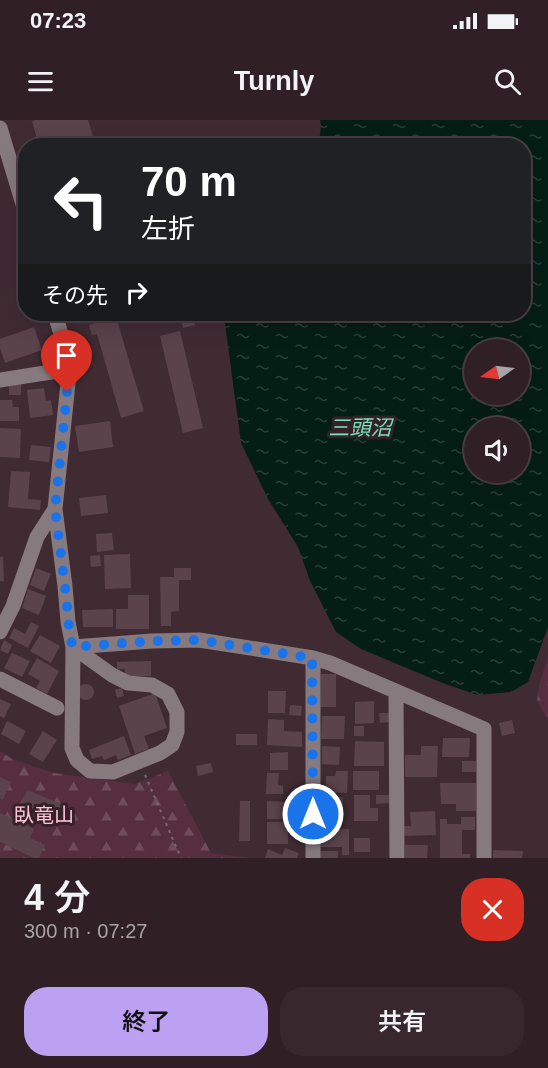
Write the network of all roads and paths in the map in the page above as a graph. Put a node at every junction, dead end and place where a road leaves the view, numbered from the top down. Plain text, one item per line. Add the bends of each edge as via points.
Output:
1 (0, 128) edge
2 (18, 187) edge
3 (57, 321) edge
4 (70, 369) junction
5 (0, 380) edge
6 (55, 509) junction
7 (7, 603) edge
8 (0, 632) edge
9 (73, 647) junction
10 (312, 658) junction
11 (0, 679) edge
12 (396, 691) junction
13 (57, 708) dead end
14 (139, 762) junction
15 (181, 858) edge
16 (313, 858) edge
17 (397, 858) edge
18 (484, 858) edge

1 - 2 street
3 - 4 street
4 - 5 street
4 - 6 street
6 - 7 street via 37,537
6 - 9 street
7 - 8 street
9 - 10 street via 199,640
9 - 14 street via 72,748 77,760 90,771 113,772
9 - 14 street via 128,683 152,685 168,694 177,712 172,745
10 - 12 street
10 - 16 street
11 - 13 street
12 - 17 street
12 - 18 street via 484,729
14 - 15 path

